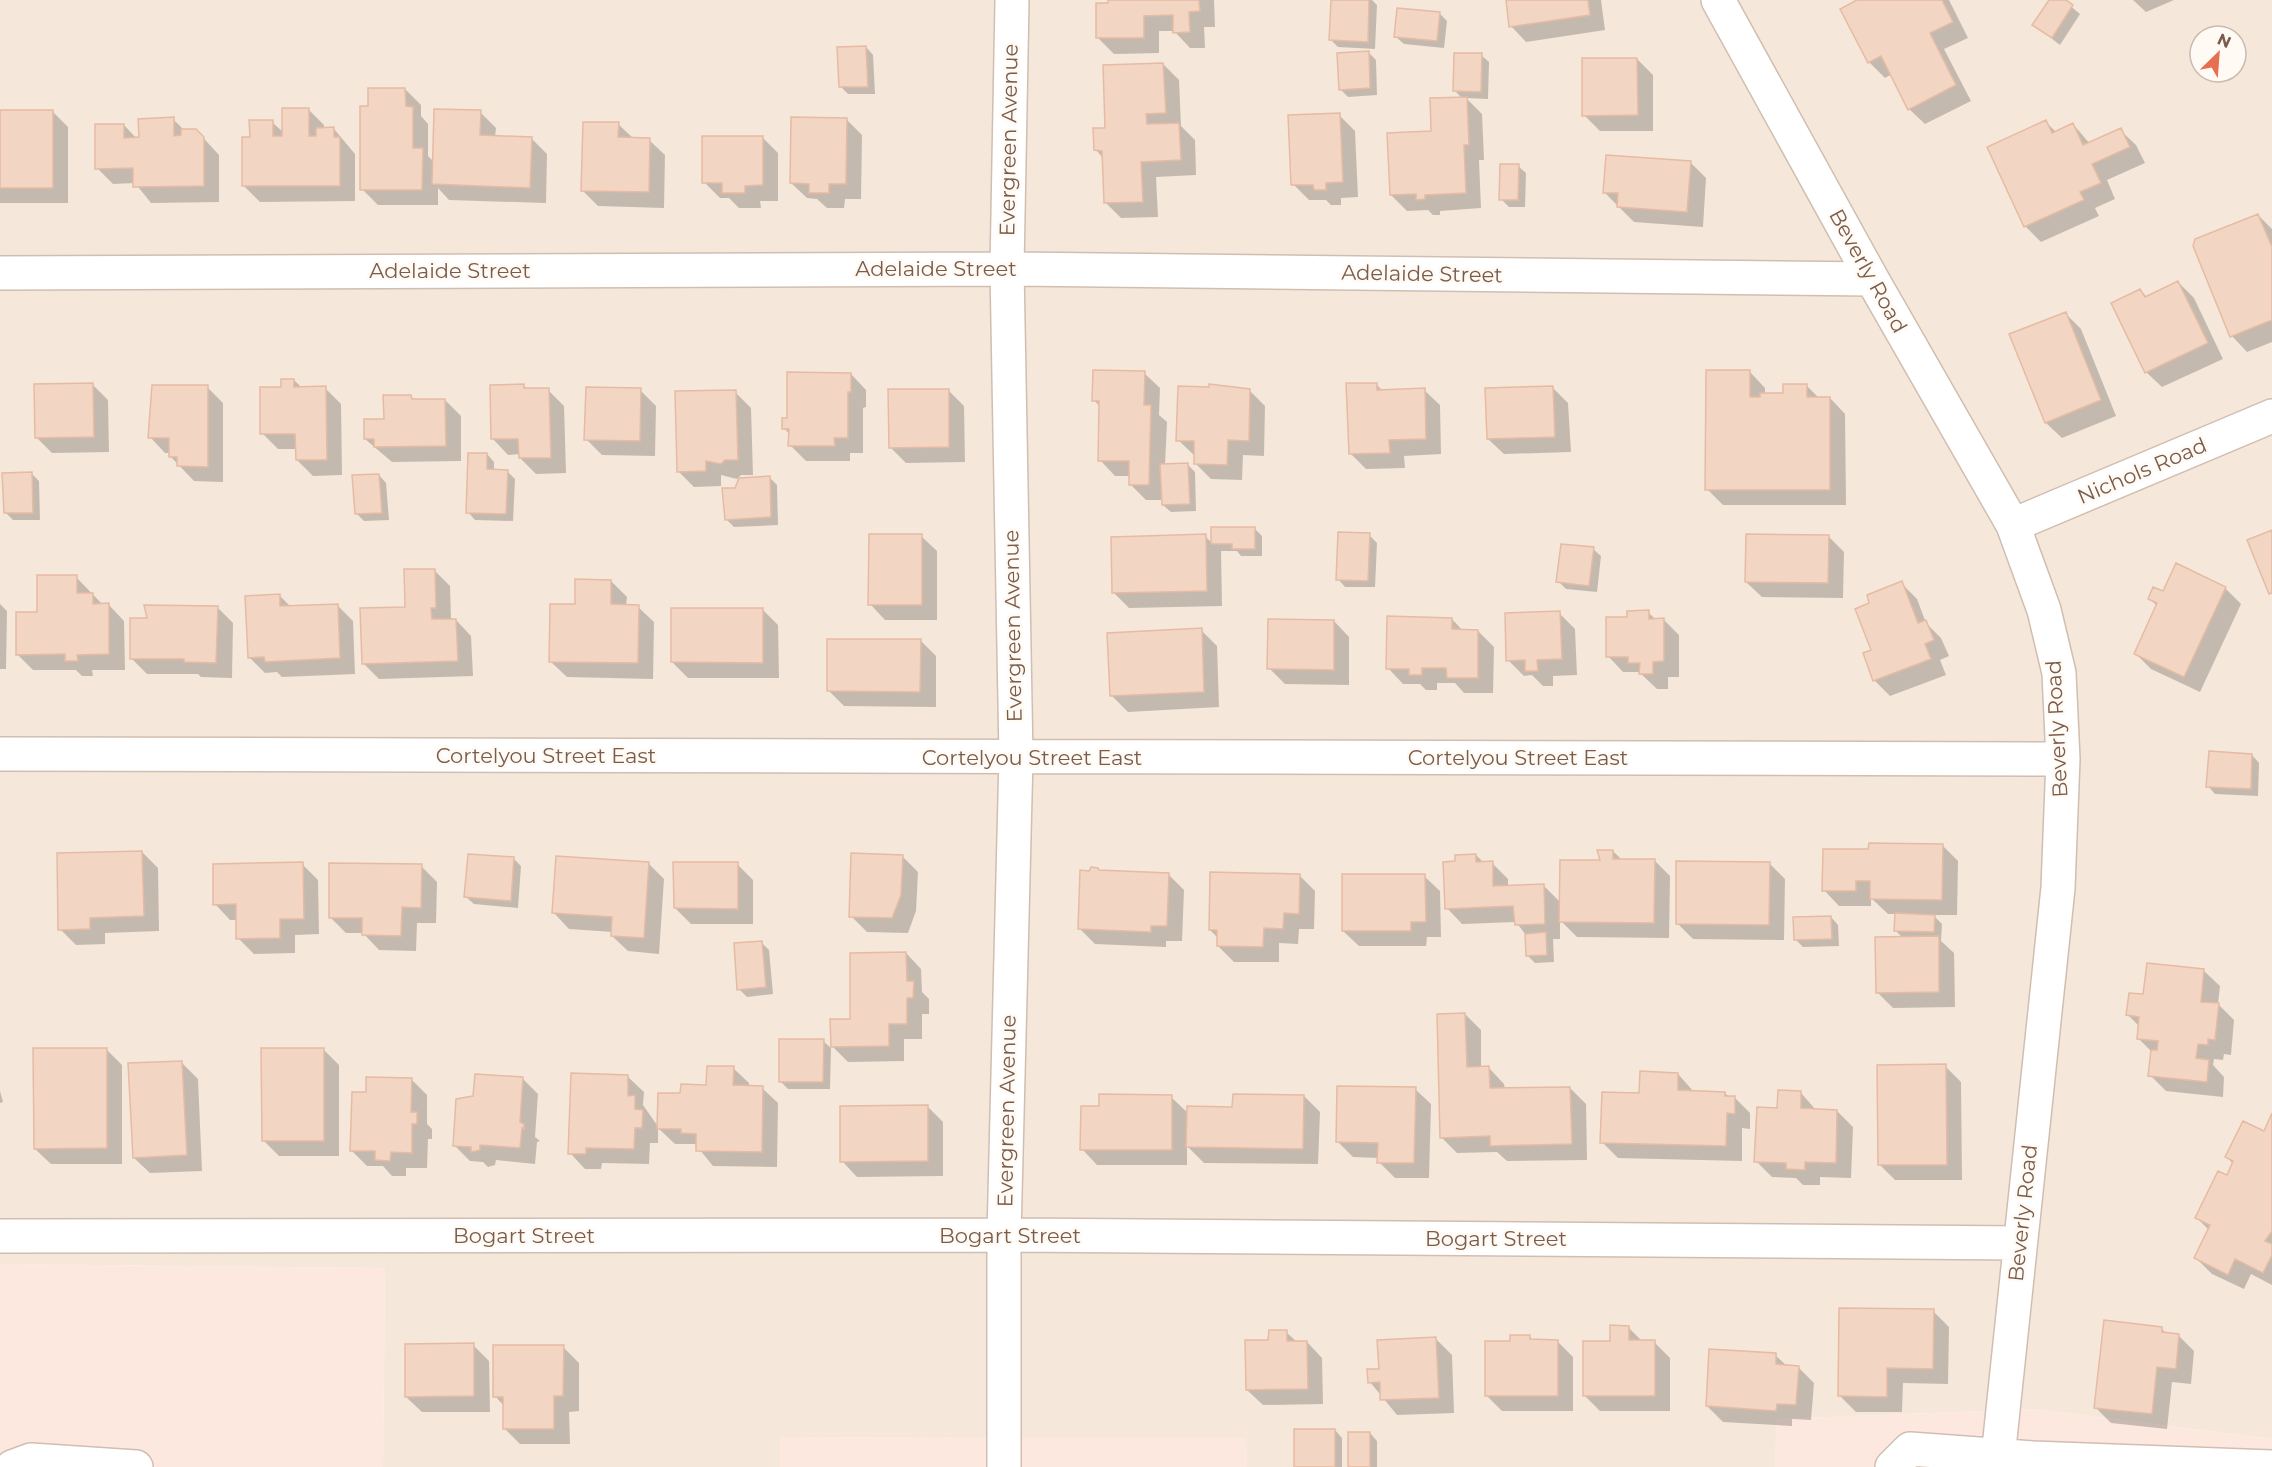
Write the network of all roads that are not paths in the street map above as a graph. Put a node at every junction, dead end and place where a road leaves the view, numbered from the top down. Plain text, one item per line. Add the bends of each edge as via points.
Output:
1 (1012, 0) edge
2 (1718, 0) edge
3 (1007, 269) junction
4 (0, 273) edge
5 (1872, 279) junction
6 (2272, 416) edge
7 (2013, 525) junction
8 (0, 754) edge
9 (1016, 758) junction
10 (2063, 759) junction
11 (1004, 1235) junction
12 (0, 1236) edge
13 (2020, 1243) junction
14 (1997, 1461) edge
15 (25, 1465) edge
16 (122, 1467) edge
17 (1004, 1467) edge
18 (1892, 1467) edge
19 (2271, 1467) edge

1 - 3 street, Evergreen Avenue
2 - 5 street, Beverly Road
3 - 4 street, Adelaide Street
3 - 5 street, Adelaide Street
3 - 9 street, Evergreen Avenue
5 - 7 street, Beverly Road
6 - 7 street, Nichols Road
7 - 10 street, Beverly Road via 2044,610 2059,673
8 - 9 street, Cortelyou Street East
9 - 10 street, Cortelyou Street East
9 - 11 street, Evergreen Avenue
10 - 13 street, Beverly Road via 2058,888
11 - 12 street, Bogart Street
11 - 13 street, Bogart Street
11 - 17 street, Evergreen Avenue
13 - 14 street, Beverly Road
14 - 18 street via 1910,1449
14 - 19 street
15 - 16 street

